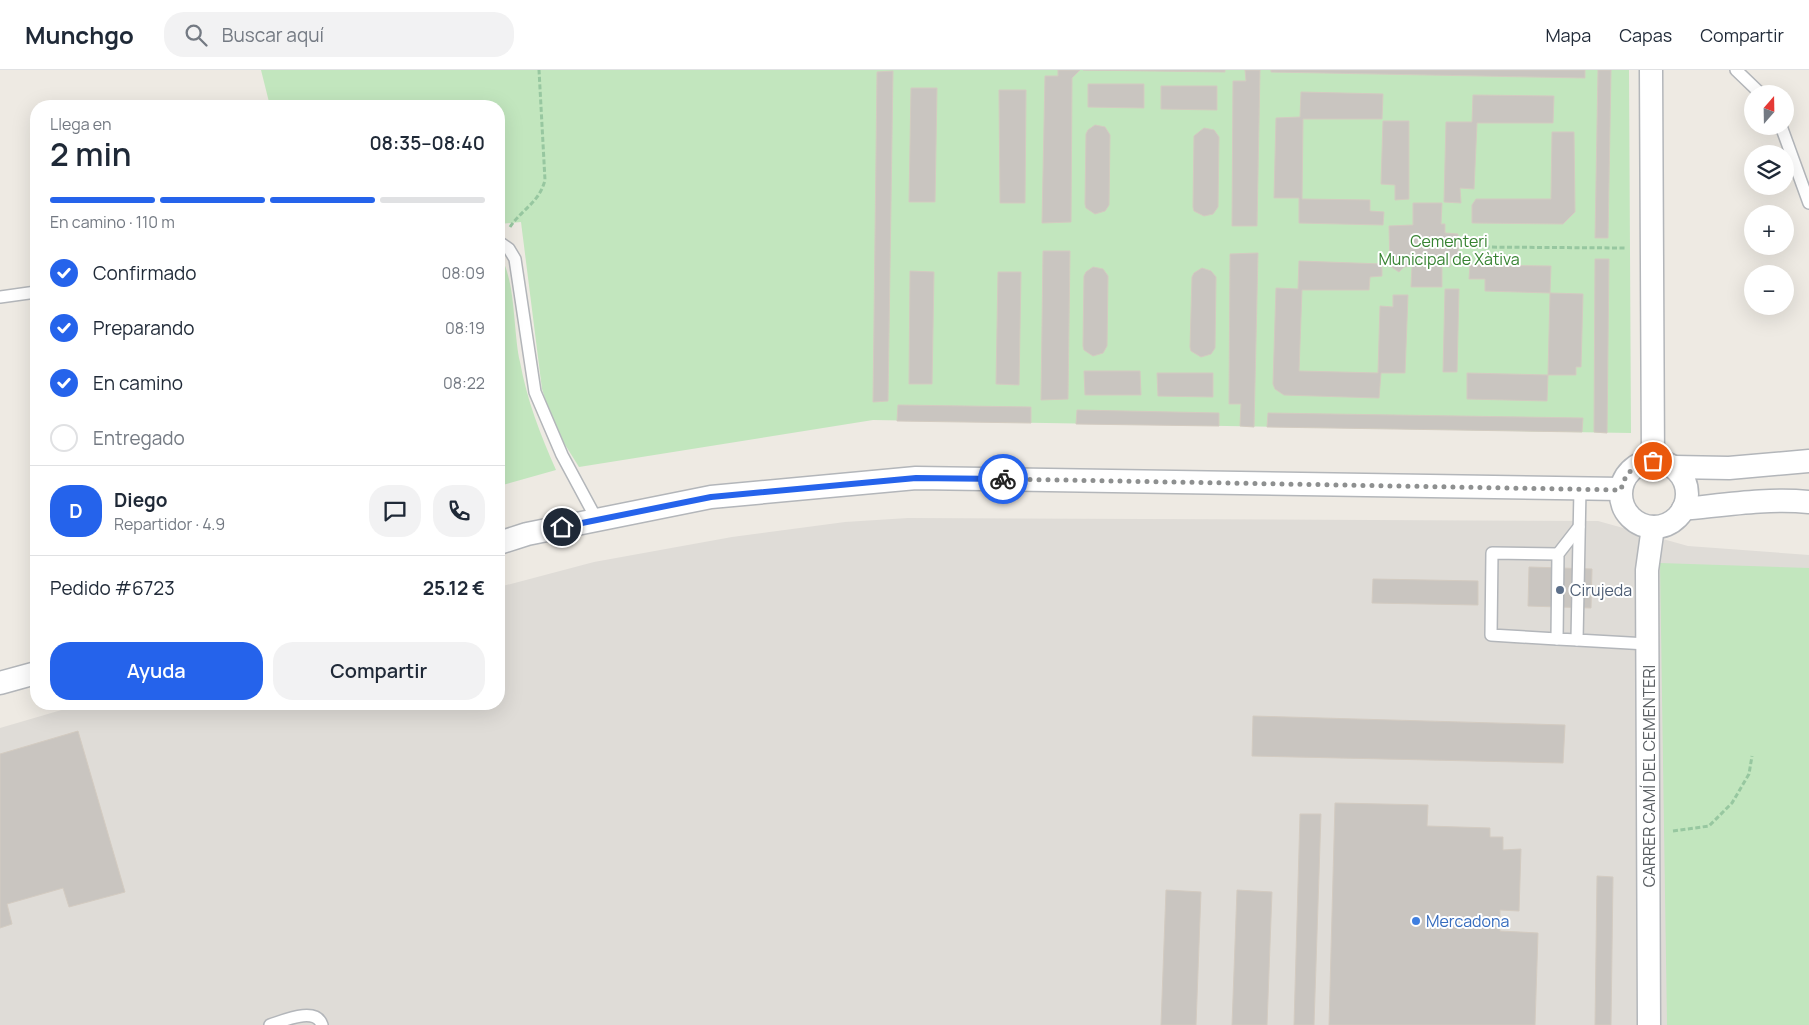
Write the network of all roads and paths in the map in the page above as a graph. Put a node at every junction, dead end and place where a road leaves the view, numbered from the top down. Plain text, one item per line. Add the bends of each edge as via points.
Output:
1 (539, 70) edge
2 (1651, 70) edge
3 (1736, 70) edge
4 (1752, 85) edge
5 (1784, 135) edge
6 (1809, 203) edge
7 (505, 234) edge
8 (1477, 247) dead end
9 (505, 248) edge
10 (1651, 248) junction
11 (30, 293) edge
12 (0, 297) edge
13 (1653, 461) junction
14 (1809, 461) edge
15 (1674, 468) junction
16 (1580, 489) junction
17 (1621, 490) junction
18 (1809, 502) edge
19 (1683, 509) junction
20 (597, 520) junction
21 (1579, 527) junction
22 (1653, 527) junction
23 (505, 541) edge
24 (1558, 554) junction
25 (1557, 640) junction
26 (1577, 640) junction
27 (1647, 644) junction
28 (30, 675) edge
29 (0, 683) edge
30 (1752, 756) dead end
31 (1650, 832) junction
32 (270, 1025) edge
33 (322, 1025) edge
34 (1649, 1025) edge

1 - 7 path via 545,180 542,192
2 - 10 street
3 - 4 lane
5 - 6 lane
8 - 10 path
9 - 20 lane via 515,259 535,392 562,455
10 - 13 street
11 - 12 lane
13 - 15 street via 1664,462
13 - 17 street via 1635,466 1623,480
14 - 15 street via 1729,468
15 - 19 street via 1686,486 1687,498
16 - 17 street
16 - 20 street via 916,478 711,497
16 - 21 lane
17 - 22 street via 1625,511 1642,525
18 - 19 street via 1731,503
19 - 22 street via 1671,523
20 - 23 street
21 - 24 lane
21 - 26 lane
22 - 27 street, CARRER CAMÍ DEL CEMENTERI via 1647,570
24 - 25 lane
24 - 25 lane via 1492,553 1492,635
25 - 26 lane
26 - 27 lane
27 - 31 street, CARRER CAMÍ DEL CEMENTERI
28 - 29 street
30 - 31 path via 1749,774 1732,803 1708,826
31 - 34 street, CARRER CAMÍ DEL CEMENTERI
32 - 33 lane via 304,1015 313,1016

